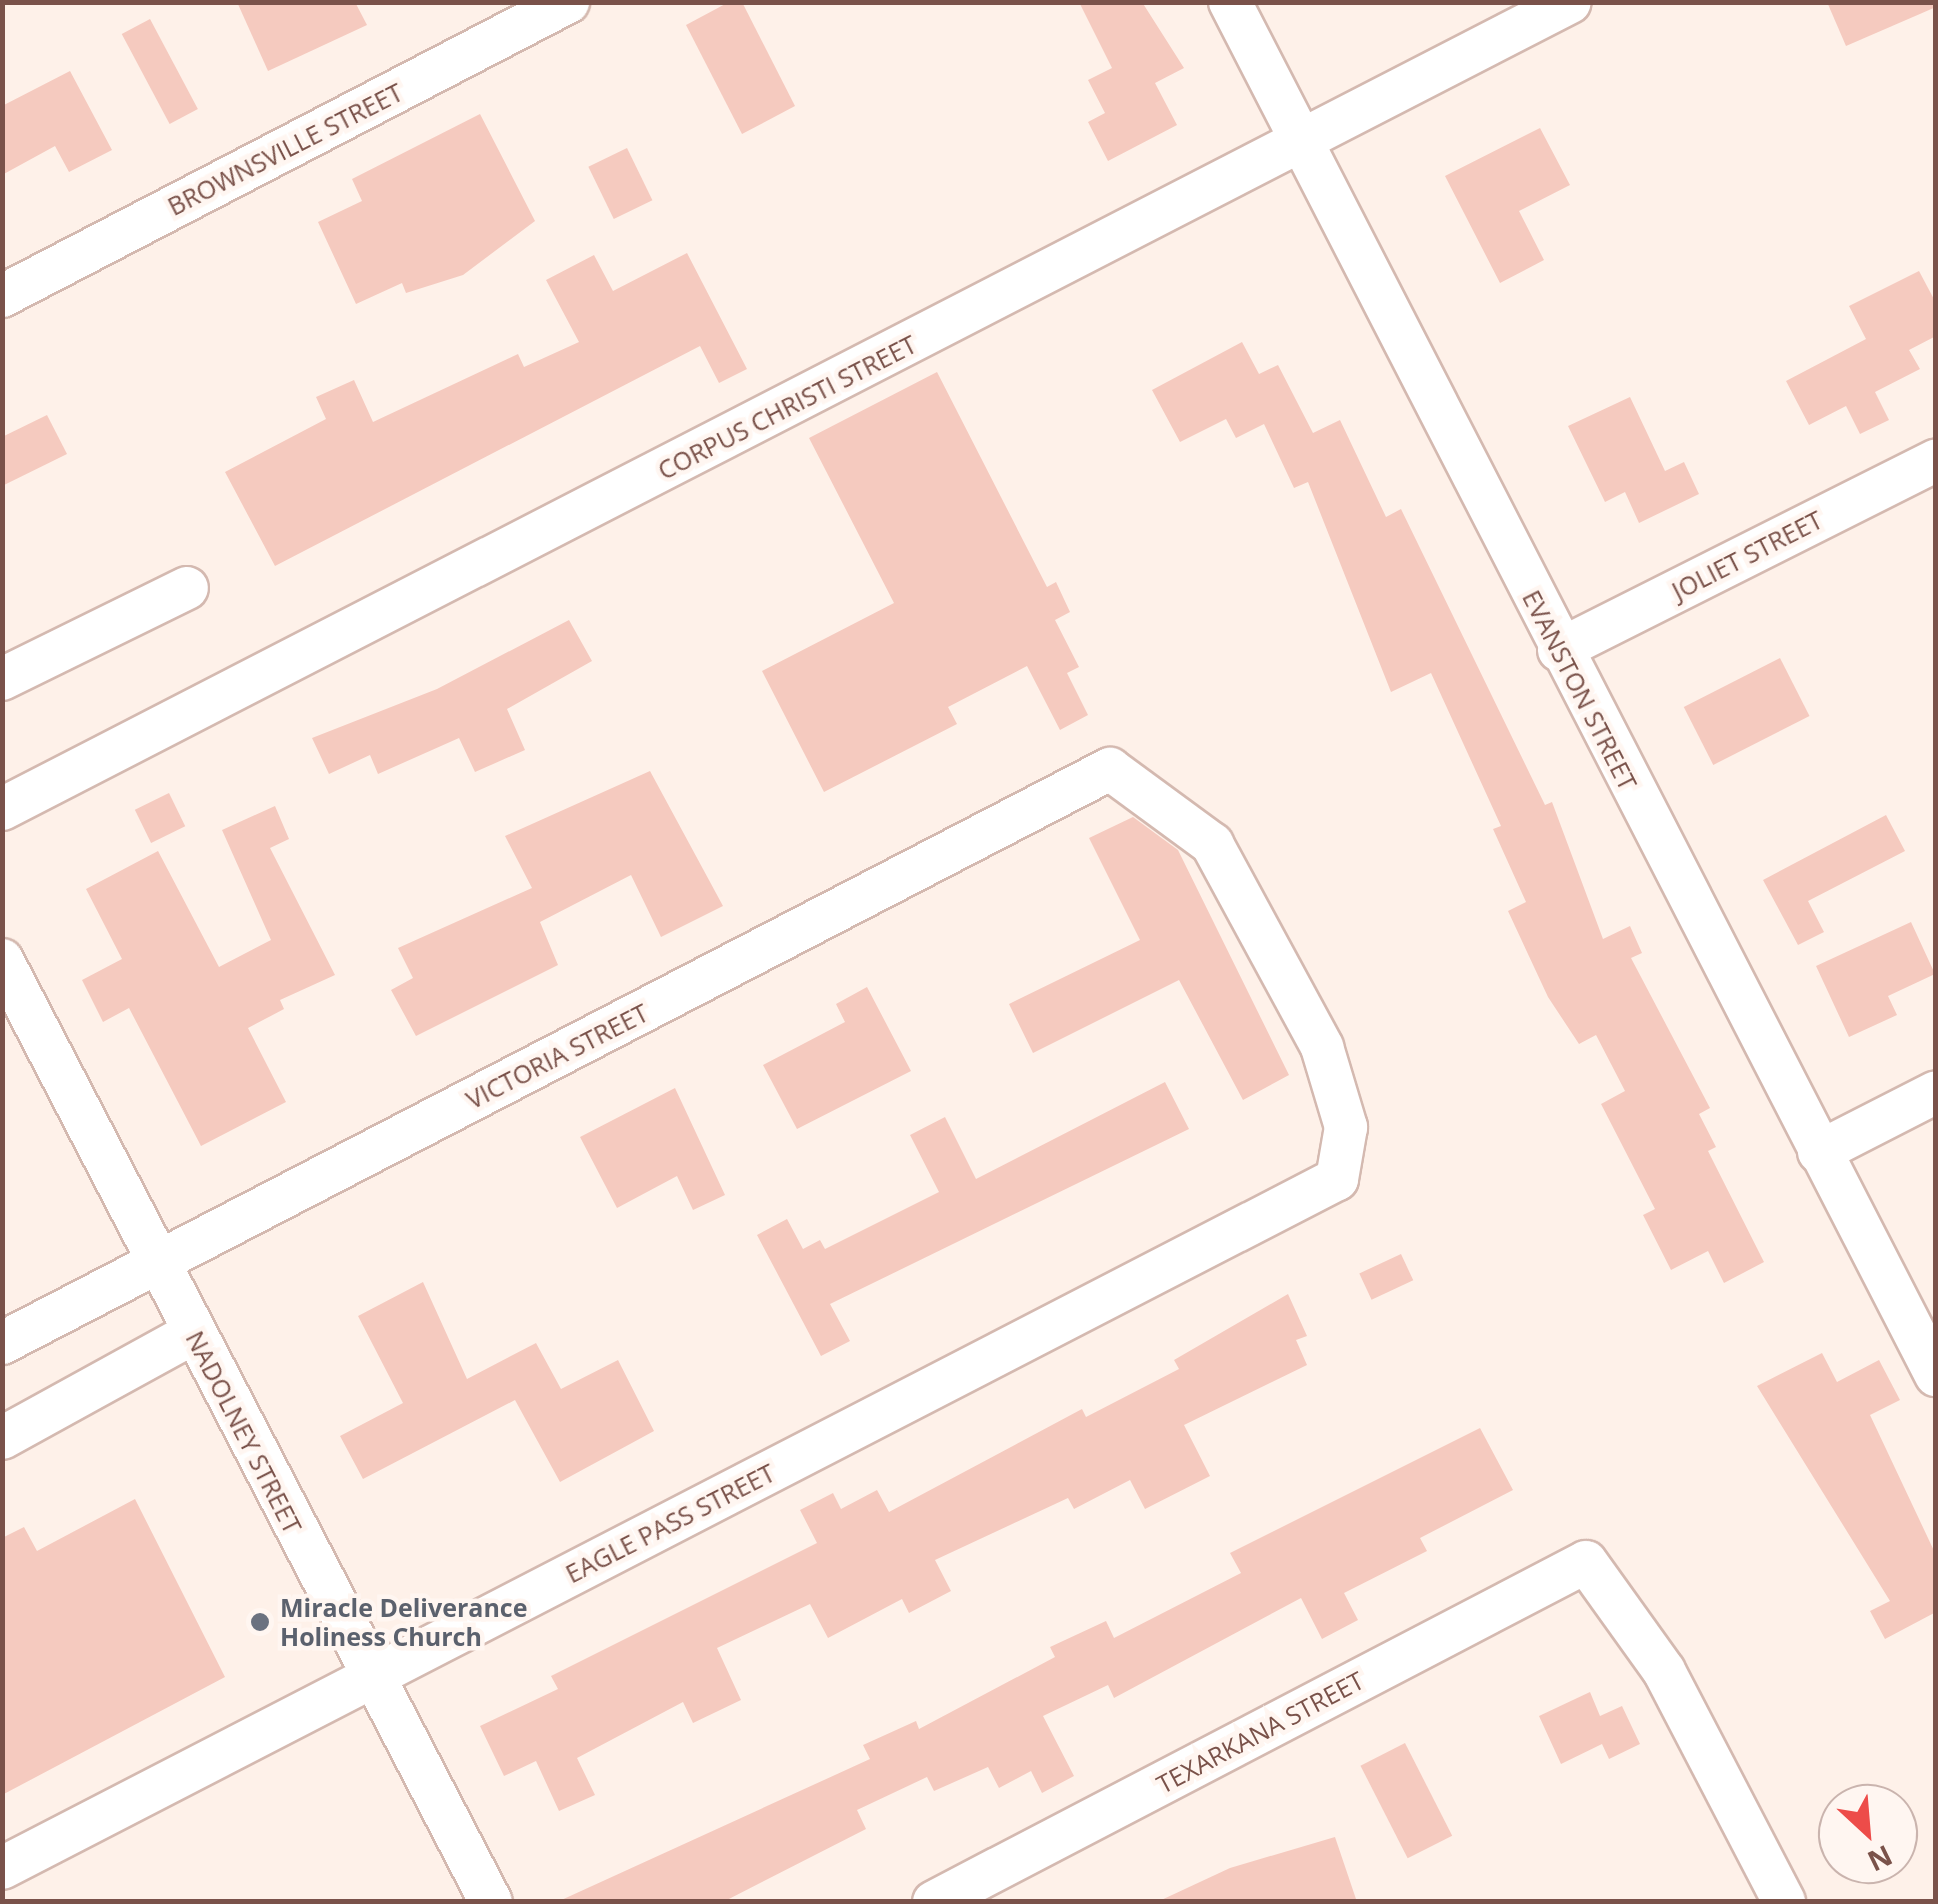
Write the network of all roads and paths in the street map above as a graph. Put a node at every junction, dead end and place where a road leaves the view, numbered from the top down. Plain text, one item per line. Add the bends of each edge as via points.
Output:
1 (568, 2) edge
2 (1230, 2) edge
3 (1570, 2) edge
4 (1304, 142) junction
5 (2, 296) edge
6 (1936, 460) edge
7 (187, 588) dead end
8 (1560, 650) junction
9 (2, 679) edge
10 (1110, 768) joint
11 (2, 810) edge
12 (2, 960) edge
13 (1936, 1092) edge
14 (1819, 1152) junction
15 (157, 1264) junction
16 (193, 1333) junction
17 (2, 1342) edge
18 (1936, 1375) edge
19 (2, 1438) edge
20 (371, 1678) junction
21 (2, 1868) edge
22 (491, 1902) edge
23 (934, 1902) edge
24 (1784, 1902) edge

1 - 5 street, BROWNSVILLE STREET
2 - 4 street, EVANSTON STREET
3 - 4 street, CORPUS CHRISTI STREET
4 - 8 street, EVANSTON STREET
4 - 11 street, CORPUS CHRISTI STREET
6 - 8 street, JOLIET STREET
7 - 9 street
8 - 14 street, EVANSTON STREET
10 - 15 street, VICTORIA STREET
10 - 20 street, EAGLE PASS STREET via 1212,844 1268,939 1322,1046 1346,1127 1337,1179
12 - 15 street, NADOLNEY STREET
13 - 14 street
14 - 18 street, EVANSTON STREET
15 - 16 street, NADOLNEY STREET
15 - 17 street, VICTORIA STREET
16 - 19 street
16 - 20 street, NADOLNEY STREET
20 - 21 street, EAGLE PASS STREET
20 - 22 street, NADOLNEY STREET
23 - 24 street, TEXARKANA STREET via 1586,1562 1664,1670

